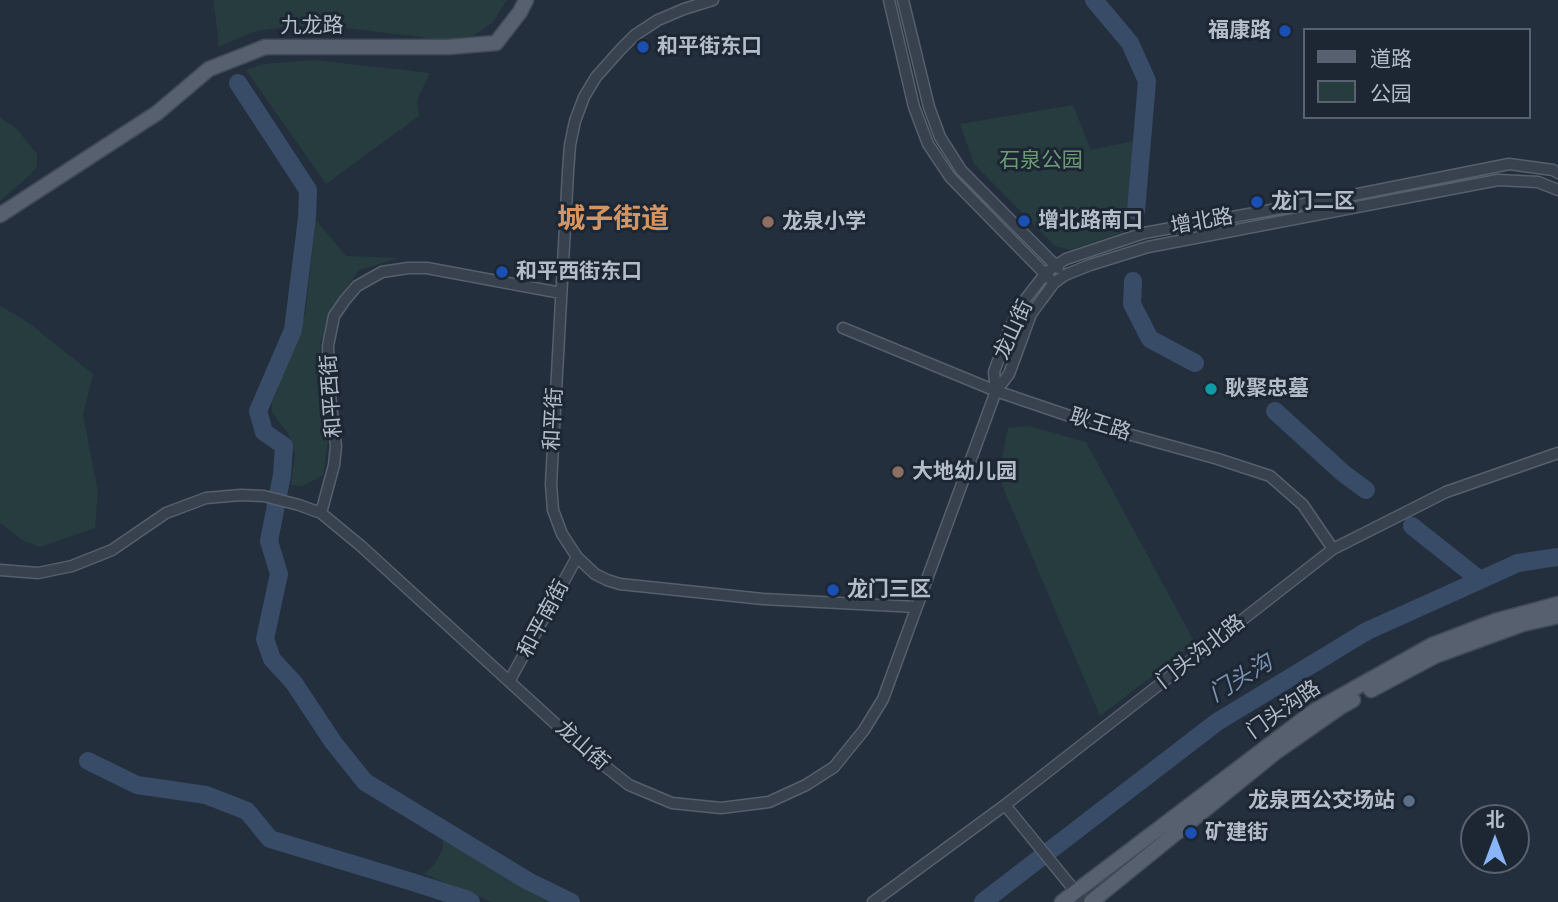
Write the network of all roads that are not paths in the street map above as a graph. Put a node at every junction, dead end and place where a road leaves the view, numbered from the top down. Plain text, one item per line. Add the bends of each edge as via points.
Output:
1 (526, 0) edge
2 (713, 0) edge
3 (889, 0) edge
4 (903, 0) edge
5 (1558, 173) edge
6 (1558, 190) edge
7 (0, 215) edge
8 (1056, 265) junction
9 (1045, 274) junction
10 (1065, 275) junction
11 (1054, 283) junction
12 (561, 293) junction
13 (843, 328) dead end
14 (996, 391) junction
15 (1558, 453) edge
16 (321, 513) junction
17 (1333, 549) junction
18 (577, 557) junction
19 (0, 570) edge
20 (1558, 604) edge
21 (916, 607) junction
22 (1558, 617) edge
23 (510, 680) junction
24 (1005, 805) junction
25 (1076, 892) edge
26 (873, 902) edge
27 (1062, 902) edge
28 (1091, 902) edge

1 - 7 main road, 九龙路 via 496,43 265,47 209,69 157,113
2 - 12 street, 和平街 via 658,20 635,35 608,62 584,97 570,145
3 - 9 street via 914,107 929,144 956,184
4 - 8 street via 940,137 961,170
5 - 8 street, 增北路 via 1509,164 1144,233
6 - 10 street, 增北路 via 1538,182 1498,180 1149,247
8 - 9 street, 增北路
8 - 10 street
9 - 11 street
9 - 14 street, 龙山街 via 1009,330 995,372
10 - 11 street, 增北路
11 - 14 street, 龙山街 via 1031,314 1009,374
12 - 16 street, 和平西街 via 427,268 383,272 357,286 334,317 328,346 336,446
12 - 18 street, 和平街 via 551,484 553,510
13 - 14 street, 耿王路
14 - 17 street, 耿王路 via 1270,476 1303,505
14 - 21 street, 龙山街
15 - 17 street, 门头沟北路 via 1446,492
16 - 19 street, 龙山街 via 264,496 206,498 166,513 112,550 72,566 38,573
16 - 23 street, 龙山街
17 - 24 street, 门头沟北路
18 - 21 street, 和平街 via 595,574 620,584
18 - 23 street, 和平南街
20 - 25 main road, 门头沟路 via 1432,645 1314,711
21 - 23 street, 龙山街 via 883,699 864,730 834,767 769,802 722,808 672,803 629,785
22 - 28 main road, 门头沟路 via 1523,624 1435,656 1342,706 1276,752
24 - 25 street
24 - 26 street, 门头沟北路
25 - 27 main road, 门头沟路

